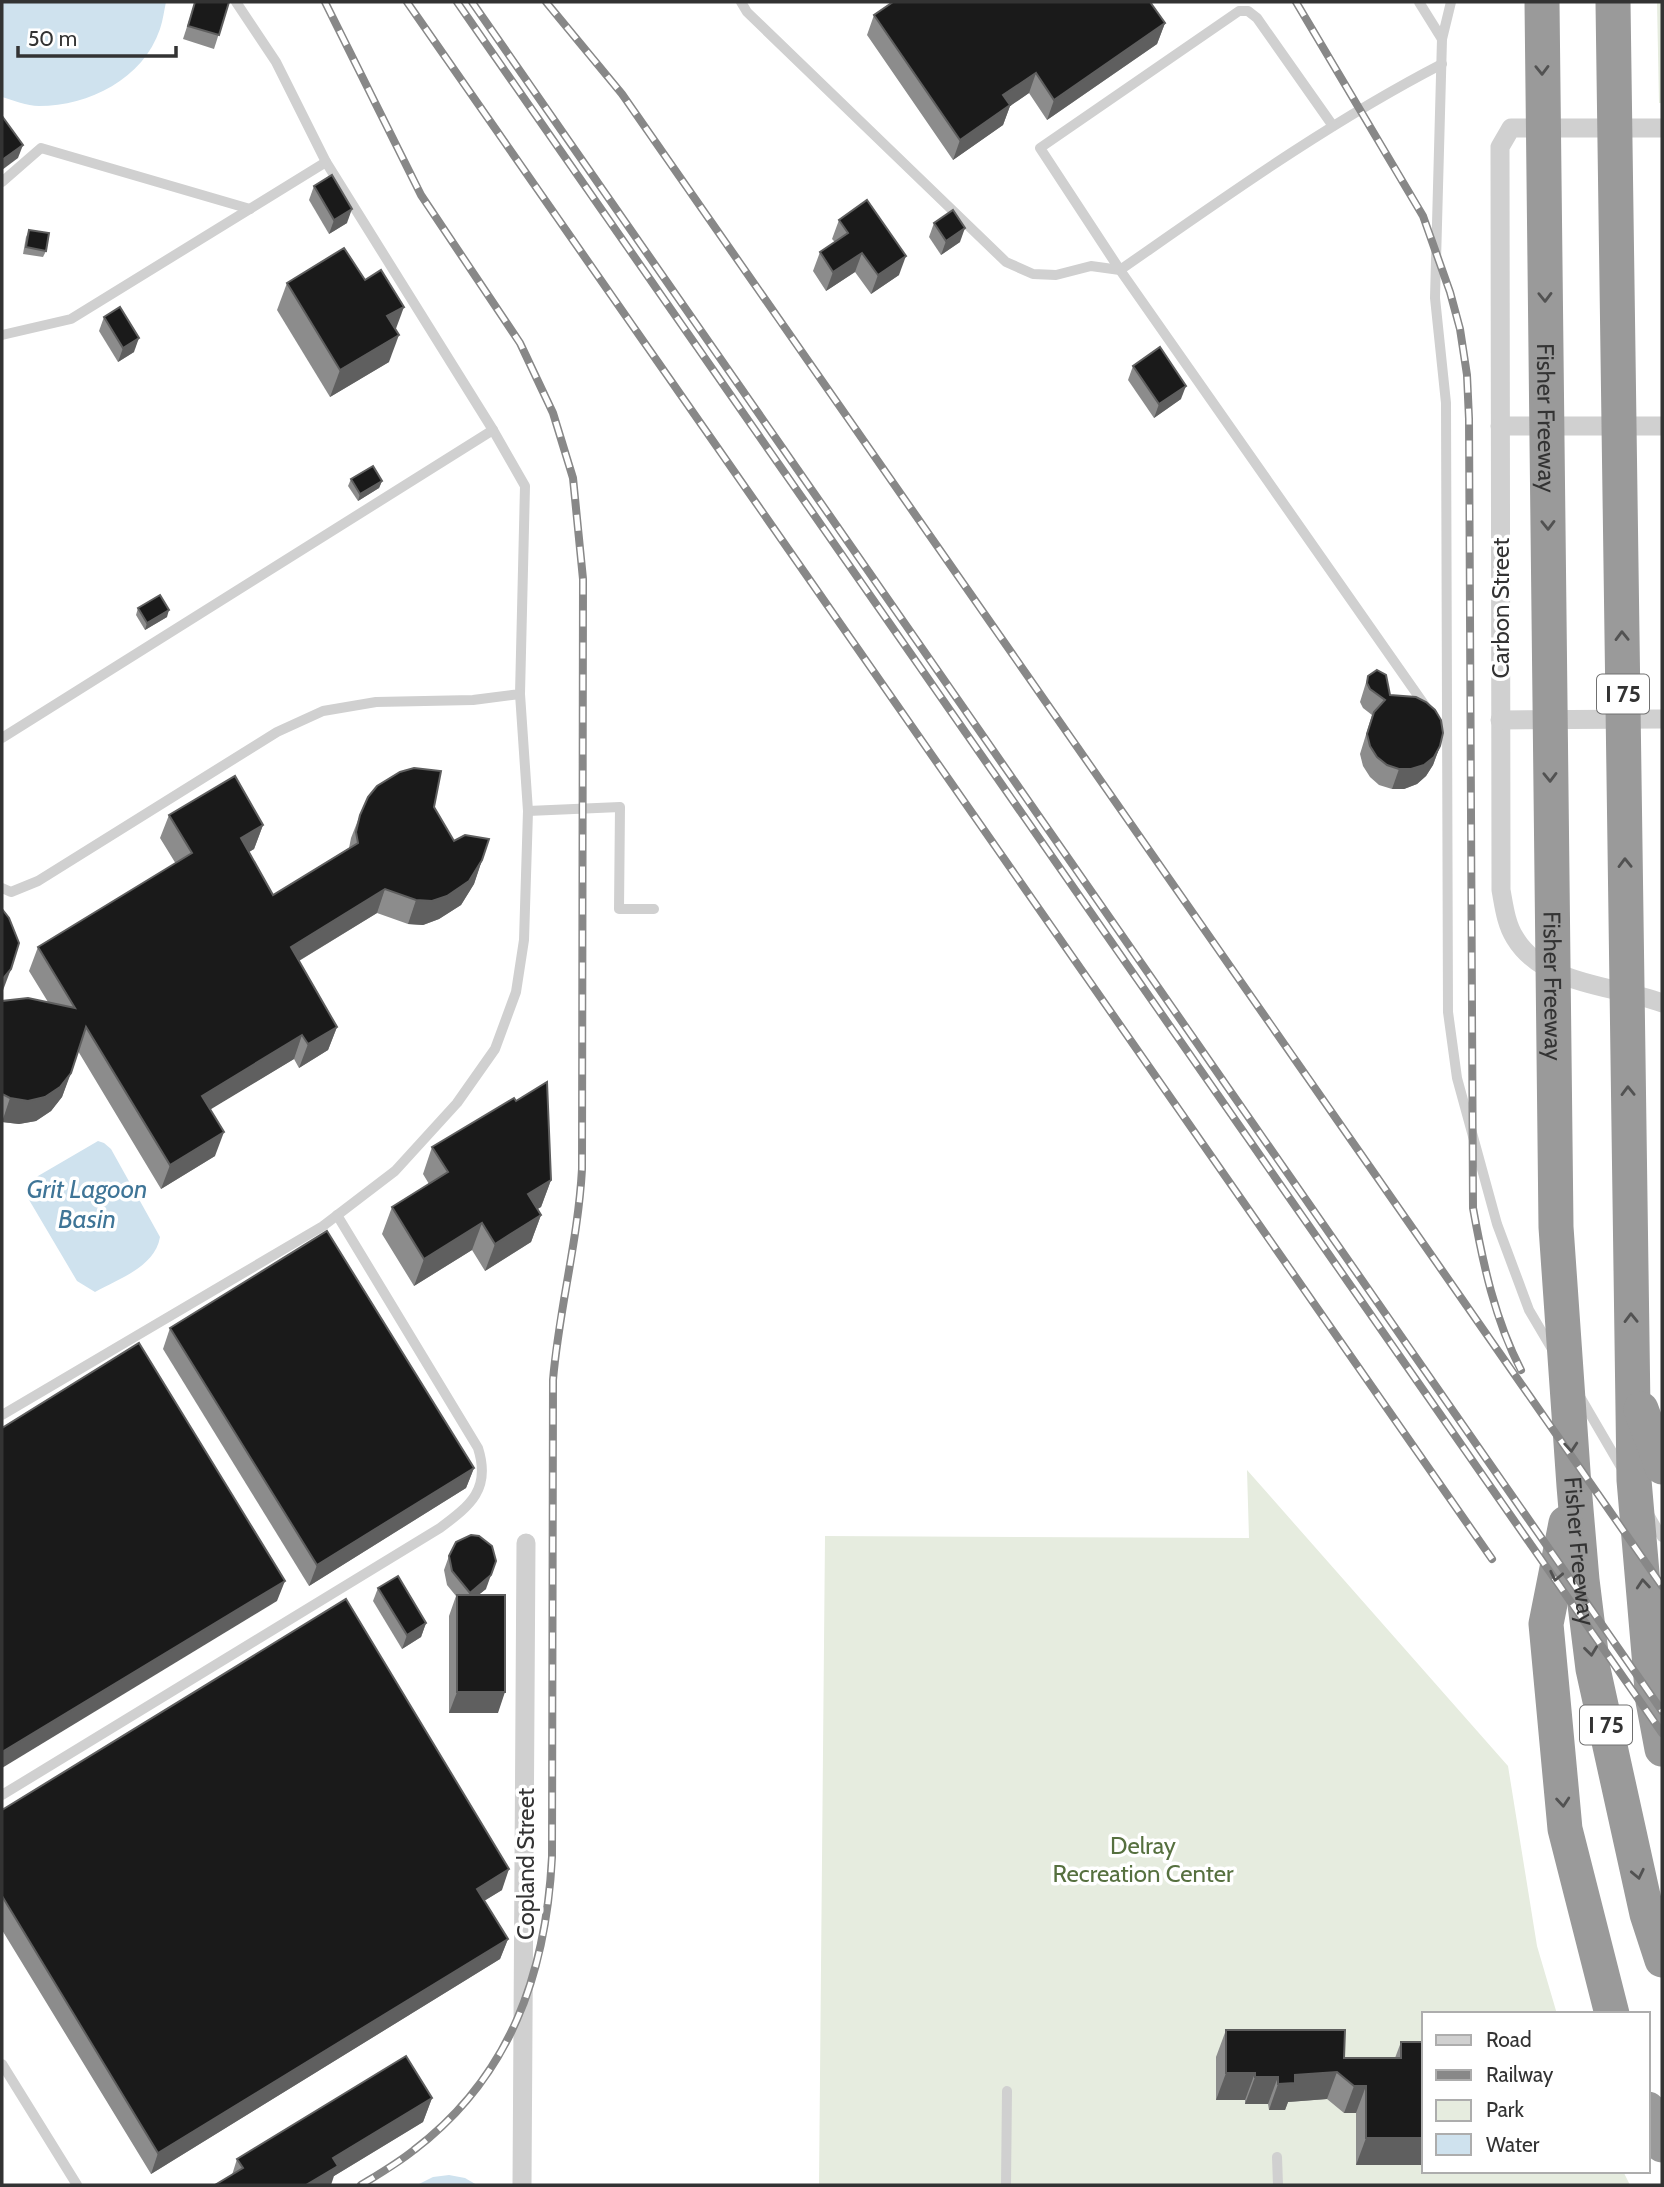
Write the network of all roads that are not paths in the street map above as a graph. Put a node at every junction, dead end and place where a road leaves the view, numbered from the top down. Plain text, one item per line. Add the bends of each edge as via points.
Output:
1 (236, 2) edge
2 (741, 2) edge
3 (1419, 2) edge
4 (1451, 2) edge
5 (1542, 2) edge
6 (1613, 2) edge
7 (1442, 38) junction
8 (1441, 64) junction
9 (1333, 127) junction
10 (1662, 128) edge
11 (326, 162) junction
12 (2, 182) edge
13 (250, 209) junction
14 (1119, 270) junction
15 (2, 335) edge
16 (1500, 426) junction
17 (1662, 426) edge
18 (493, 430) junction
19 (520, 694) junction
20 (1430, 714) edge
21 (1662, 719) edge
22 (1500, 720) junction
23 (1438, 725) edge
24 (1447, 736) junction
25 (2, 738) edge
26 (527, 811) junction
27 (2, 888) edge
28 (654, 909) dead end
29 (1662, 1003) edge
30 (337, 1215) junction
31 (1632, 1386) junction
32 (2, 1415) edge
33 (1662, 1467) edge
34 (1574, 1486) junction
35 (1662, 1537) edge
36 (526, 1543) dead end
37 (1662, 1749) edge
38 (2, 1795) edge
39 (1662, 1960) edge
40 (1612, 2012) edge
41 (2, 2064) edge
42 (1007, 2091) dead end
43 (1650, 2114) edge
44 (1662, 2146) edge
45 (1278, 2157) dead end
46 (77, 2185) edge
47 (522, 2185) edge
48 (1006, 2185) edge
49 (1278, 2185) edge

1 - 11 lane via 276,62
2 - 14 lane via 1006,262 1033,274 1056,275 1091,266
3 - 7 lane
4 - 7 lane
5 -> 34 highway, Fisher Freeway / I 75 via 1556,1227
31 -> 6 highway, I 75
7 - 8 lane
8 - 9 lane
8 - 24 lane via 1435,298 1446,403
9 - 14 lane
9 - 14 lane via 1258,18 1239,11 1040,148
10 - 16 street, Carbon Street via 1511,128 1500,147
11 - 13 lane
11 - 18 lane
12 - 13 lane via 41,148
13 - 15 lane via 71,318
14 - 20 lane
16 - 17 street
16 - 22 street, Carbon Street
18 - 19 lane via 524,486
18 - 25 lane
19 - 26 lane
19 - 27 lane via 376,702 323,711 276,732 38,881 11,891
21 - 22 street
22 - 29 street, Carbon Street via 1501,890 1514,937 1538,962 1568,977
23 - 24 lane
24 - 35 lane via 1448,1012 1457,1078 1497,1224 1529,1310
26 - 28 lane via 620,807 619,909
26 - 30 lane via 524,940 516,992 495,1049 457,1103 395,1171
30 - 32 lane
30 - 38 lane via 478,1448 483,1473 480,1487 467,1507 440,1528
31 - 33 highway
37 -> 31 highway, I 75 via 1653,1701 1634,1480
34 -> 39 highway, Fisher Freeway / I 75 via 1593,1669 1647,1914
34 -> 40 highway via 1546,1624 1566,1829
36 - 47 street, Copland Street
41 - 46 lane
42 - 48 lane
43 - 44 highway
45 - 49 lane

